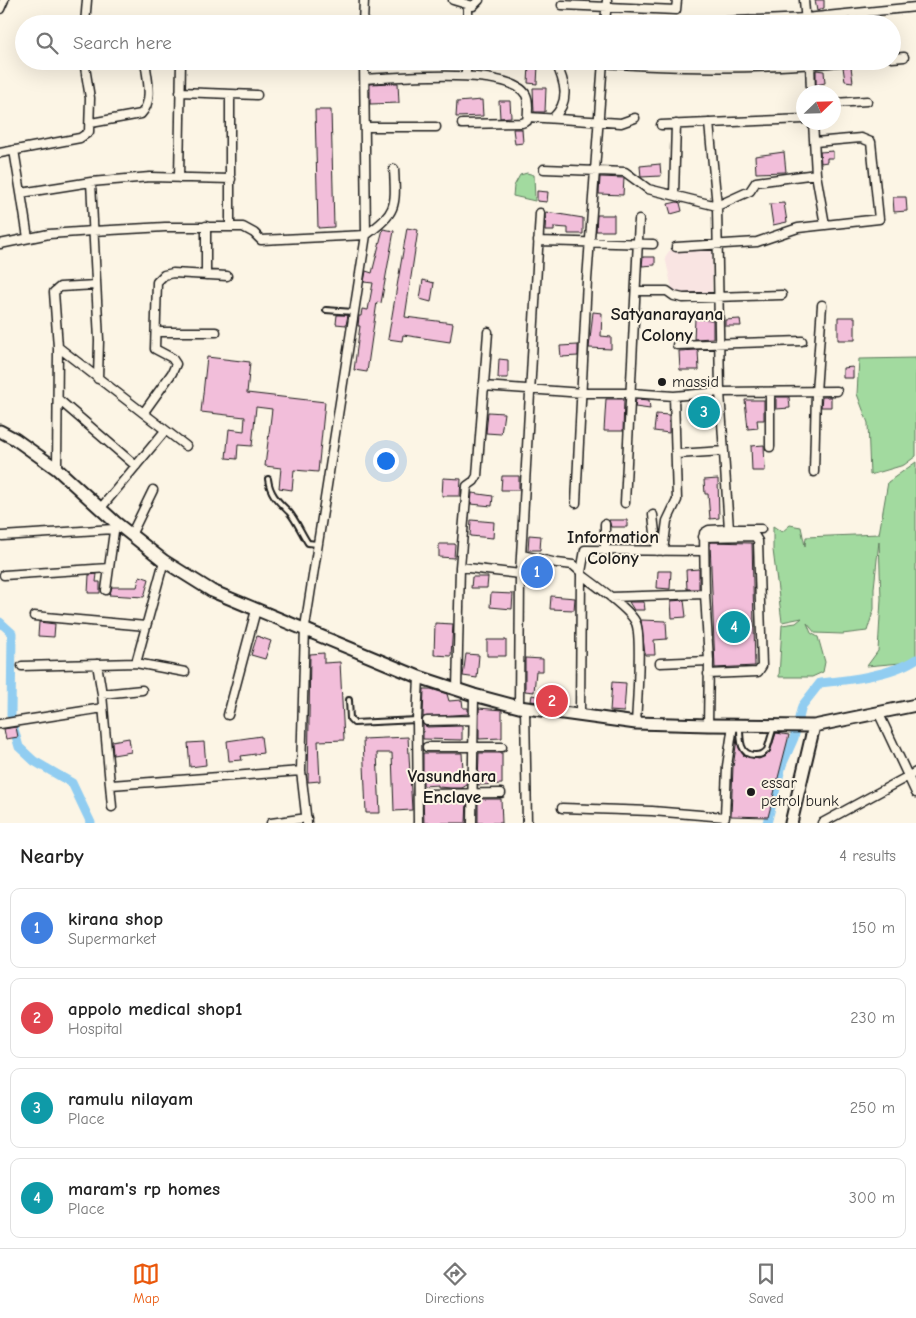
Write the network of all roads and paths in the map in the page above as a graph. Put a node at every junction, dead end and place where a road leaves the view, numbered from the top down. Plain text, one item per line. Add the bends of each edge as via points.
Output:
1 (4, 0) edge
2 (87, 0) edge
3 (364, 0) edge
4 (453, 0) edge
5 (479, 0) edge
6 (677, 0) edge
7 (804, 0) edge
8 (606, 3) edge
9 (468, 5) junction
10 (562, 5) dead end
11 (916, 7) edge
12 (0, 9) edge
13 (86, 15) edge
14 (363, 15) edge
15 (468, 15) edge
16 (805, 15) edge
17 (853, 15) edge
18 (901, 56) edge
19 (904, 56) dead end
20 (85, 70) edge
21 (146, 70) edge
22 (181, 70) edge
23 (364, 70) edge
24 (466, 70) edge
25 (558, 70) edge
26 (602, 70) edge
27 (810, 70) edge
28 (465, 76) junction
29 (365, 79) junction
30 (811, 85) edge
31 (180, 92) junction
32 (230, 94) junction
33 (257, 95) dead end
34 (867, 100) dead end
35 (841, 102) edge
36 (528, 117) junction
37 (552, 118) junction
38 (635, 118) dead end
39 (796, 119) edge
40 (599, 122) junction
41 (91, 123) junction
42 (710, 123) junction
43 (462, 124) dead end
44 (676, 124) junction
45 (661, 125) dead end
46 (366, 127) junction
47 (436, 127) dead end
48 (814, 130) edge
49 (815, 142) junction
50 (14, 150) junction
51 (0, 153) edge
52 (394, 169) dead end
53 (544, 169) dead end
54 (596, 169) junction
55 (816, 174) junction
56 (179, 178) junction
57 (231, 179) junction
58 (90, 182) junction
59 (21, 192) junction
60 (674, 196) junction
61 (717, 206) junction
62 (540, 213) dead end
63 (639, 220) dead end
64 (824, 225) junction
65 (206, 226) junction
66 (230, 226) junction
67 (93, 231) junction
68 (366, 235) junction
69 (28, 238) junction
70 (538, 241) junction
71 (590, 243) junction
72 (638, 243) junction
73 (0, 244) edge
74 (653, 244) dead end
75 (719, 245) junction
76 (676, 247) dead end
77 (206, 275) junction
78 (227, 276) dead end
79 (96, 285) junction
80 (636, 291) junction
81 (782, 295) dead end
82 (719, 297) junction
83 (822, 306) dead end
84 (326, 310) dead end
85 (353, 312) junction
86 (156, 332) junction
87 (216, 332) dead end
88 (488, 332) dead end
89 (802, 341) dead end
90 (719, 344) junction
91 (677, 345) dead end
92 (58, 347) junction
93 (98, 379) junction
94 (482, 386) junction
95 (532, 390) junction
96 (837, 391) dead end
97 (720, 392) junction
98 (770, 392) junction
99 (816, 392) junction
100 (583, 393) junction
101 (631, 393) junction
102 (674, 396) junction
103 (58, 399) junction
104 (144, 412) junction
105 (0, 431) edge
106 (164, 432) junction
107 (186, 446) dead end
108 (770, 447) dead end
109 (724, 451) junction
110 (677, 454) junction
111 (136, 466) junction
112 (57, 469) junction
113 (814, 472) dead end
114 (268, 479) dead end
115 (153, 490) dead end
116 (576, 503) dead end
117 (625, 503) dead end
118 (100, 509) junction
119 (654, 515) dead end
120 (605, 524) dead end
121 (114, 526) junction
122 (730, 529) junction
123 (761, 529) dead end
124 (131, 535) junction
125 (2, 536) dead end
126 (703, 536) junction
127 (317, 544) junction
128 (605, 551) junction
129 (660, 551) junction
130 (704, 551) junction
131 (522, 555) junction
132 (164, 561) junction
133 (460, 567) junction
134 (109, 568) junction
135 (581, 573) junction
136 (520, 574) junction
137 (4, 575) dead end
138 (106, 590) dead end
139 (705, 594) junction
140 (611, 597) junction
141 (256, 610) junction
142 (34, 616) dead end
143 (146, 626) junction
144 (305, 627) junction
145 (709, 661) junction
146 (660, 663) dead end
147 (97, 664) junction
148 (136, 664) junction
149 (22, 666) dead end
150 (185, 672) dead end
151 (708, 674) junction
152 (419, 677) junction
153 (458, 689) junction
154 (142, 690) dead end
155 (102, 694) junction
156 (474, 695) junction
157 (349, 700) dead end
158 (916, 705) edge
159 (522, 707) junction
160 (103, 708) junction
161 (228, 714) dead end
162 (879, 714) junction
163 (580, 715) junction
164 (417, 720) junction
165 (473, 720) junction
166 (427, 721) dead end
167 (0, 724) edge
168 (636, 724) junction
169 (737, 725) junction
170 (774, 725) junction
171 (708, 726) junction
172 (814, 726) junction
173 (427, 747) dead end
174 (473, 747) junction
175 (502, 747) dead end
176 (301, 771) junction
177 (916, 772) edge
178 (908, 777) junction
179 (111, 785) junction
180 (502, 793) dead end
181 (916, 793) edge
182 (427, 794) dead end
183 (472, 794) junction
184 (112, 807) dead end
185 (562, 808) dead end
186 (307, 821) edge
187 (271, 823) edge
188 (418, 823) edge
189 (472, 823) edge
190 (527, 823) edge
191 (791, 823) edge
192 (822, 823) edge

1 - 12 street
2 - 13 street
3 - 14 street
4 - 9 street
5 - 9 street via 473,6
6 - 8 street via 676,10
7 - 16 street
8 - 10 street
9 - 15 street
11 - 17 street
18 - 19 street
20 - 41 street
21 - 41 street via 148,103 141,114
22 - 31 street
23 - 29 street
24 - 28 street
25 - 37 street via 565,88 565,101
26 - 40 street
27 - 30 street
28 - 29 street
28 - 36 street via 483,76 522,90 526,96
29 - 46 street
31 - 32 street
31 - 56 street
32 - 33 street
32 - 57 street
34 - 35 street
36 - 37 street
36 - 43 street via 526,121 514,124
37 - 40 street
38 - 40 street via 620,123
39 - 42 street
40 - 54 street
41 - 50 street via 89,132 80,138
42 - 44 street
42 - 61 street
44 - 45 street
44 - 60 street
46 - 47 street
46 - 68 street
48 - 49 street
49 - 55 street
49 - 64 street via 865,138 873,147 879,219
50 - 51 street
50 - 59 street
52 - 68 street via 394,208
53 - 54 street
54 - 60 street via 625,172 648,189
54 - 71 street
55 - 61 street via 756,182 750,191
55 - 64 street
56 - 57 street
56 - 58 street
57 - 66 street
58 - 59 street
58 - 67 street
59 - 69 street
60 - 61 street
61 - 75 street
62 - 70 street
63 - 72 street
64 - 75 street via 798,228 757,242
65 - 66 street
65 - 67 street
65 - 77 street
66 - 68 street via 243,227 261,240
67 - 69 street
67 - 79 street
68 - 85 street
69 - 73 street
70 - 71 street
70 - 95 street
71 - 72 street
71 - 100 street
72 - 74 street
72 - 80 street
75 - 76 street
75 - 82 street
77 - 78 street
77 - 86 street via 173,273 164,275 157,282
79 - 92 street via 56,289 54,292
79 - 93 street
80 - 82 street via 667,291 683,298
80 - 101 street
81 - 82 street
82 - 90 street
83 - 99 street
84 - 85 lane
85 - 127 street
86 - 87 street
86 - 104 street via 156,351 172,358 176,364
88 - 94 street
89 - 90 street
90 - 91 street
90 - 97 street
92 - 93 street
92 - 103 street
93 - 104 street
94 - 95 street
94 - 133 street via 477,476 467,486
95 - 100 street
95 - 131 street
96 - 99 street
97 - 98 street
97 - 102 street
97 - 109 street
98 - 99 street
98 - 108 street
99 - 113 street
100 - 101 street
100 - 116 street
101 - 102 street
101 - 117 street
102 - 110 street
103 - 111 street
103 - 112 street
104 - 106 street
105 - 112 street
106 - 107 street
106 - 111 street
109 - 110 street
109 - 122 street
110 - 129 street via 677,500 667,521
111 - 118 street
112 - 118 street
114 - 127 lane via 279,505 290,513 308,543
115 - 124 street
118 - 121 street
119 - 129 street
120 - 128 street
121 - 124 street
121 - 125 street
121 - 134 street
122 - 123 street
122 - 126 street via 709,530
124 - 132 street
126 - 130 street
126 - 151 street via 754,536 758,541 759,560 761,670
127 - 144 street
128 - 129 street
128 - 135 street via 585,550
129 - 130 street
130 - 139 street
131 - 135 street via 574,565
131 - 136 street
132 - 141 street via 212,591
132 - 143 street
133 - 136 street
133 - 153 street
134 - 137 street
134 - 138 street
135 - 140 street
135 - 163 street
136 - 159 street
139 - 140 street
139 - 145 street
140 - 168 street via 636,623
141 - 144 street
141 - 161 street
142 - 143 street
143 - 148 street
144 - 152 street
144 - 176 street
145 - 146 street
145 - 151 street
147 - 148 street
147 - 149 street
147 - 155 street
148 - 150 street
151 - 171 street
152 - 153 street
152 - 164 street
153 - 156 street
154 - 155 street
155 - 160 street
156 - 159 street
156 - 165 street
157 - 164 lane via 350,718 354,723
158 - 162 street
159 - 163 street
159 - 190 street
160 - 167 street
160 - 179 street
162 - 172 street
162 - 178 street
163 - 168 street
164 - 188 street
165 - 166 street
165 - 174 street
168 - 171 street
169 - 170 street
169 - 170 lane via 744,750 757,755 767,750
169 - 171 street
169 - 185 street via 727,766 724,818 652,811
170 - 172 street
172 - 191 street
173 - 174 street
174 - 175 street
174 - 183 street
176 - 179 street
176 - 186 street
177 - 178 street
178 - 181 street
178 - 192 street
179 - 184 street
180 - 183 street
182 - 183 street
183 - 189 street
186 - 187 street

